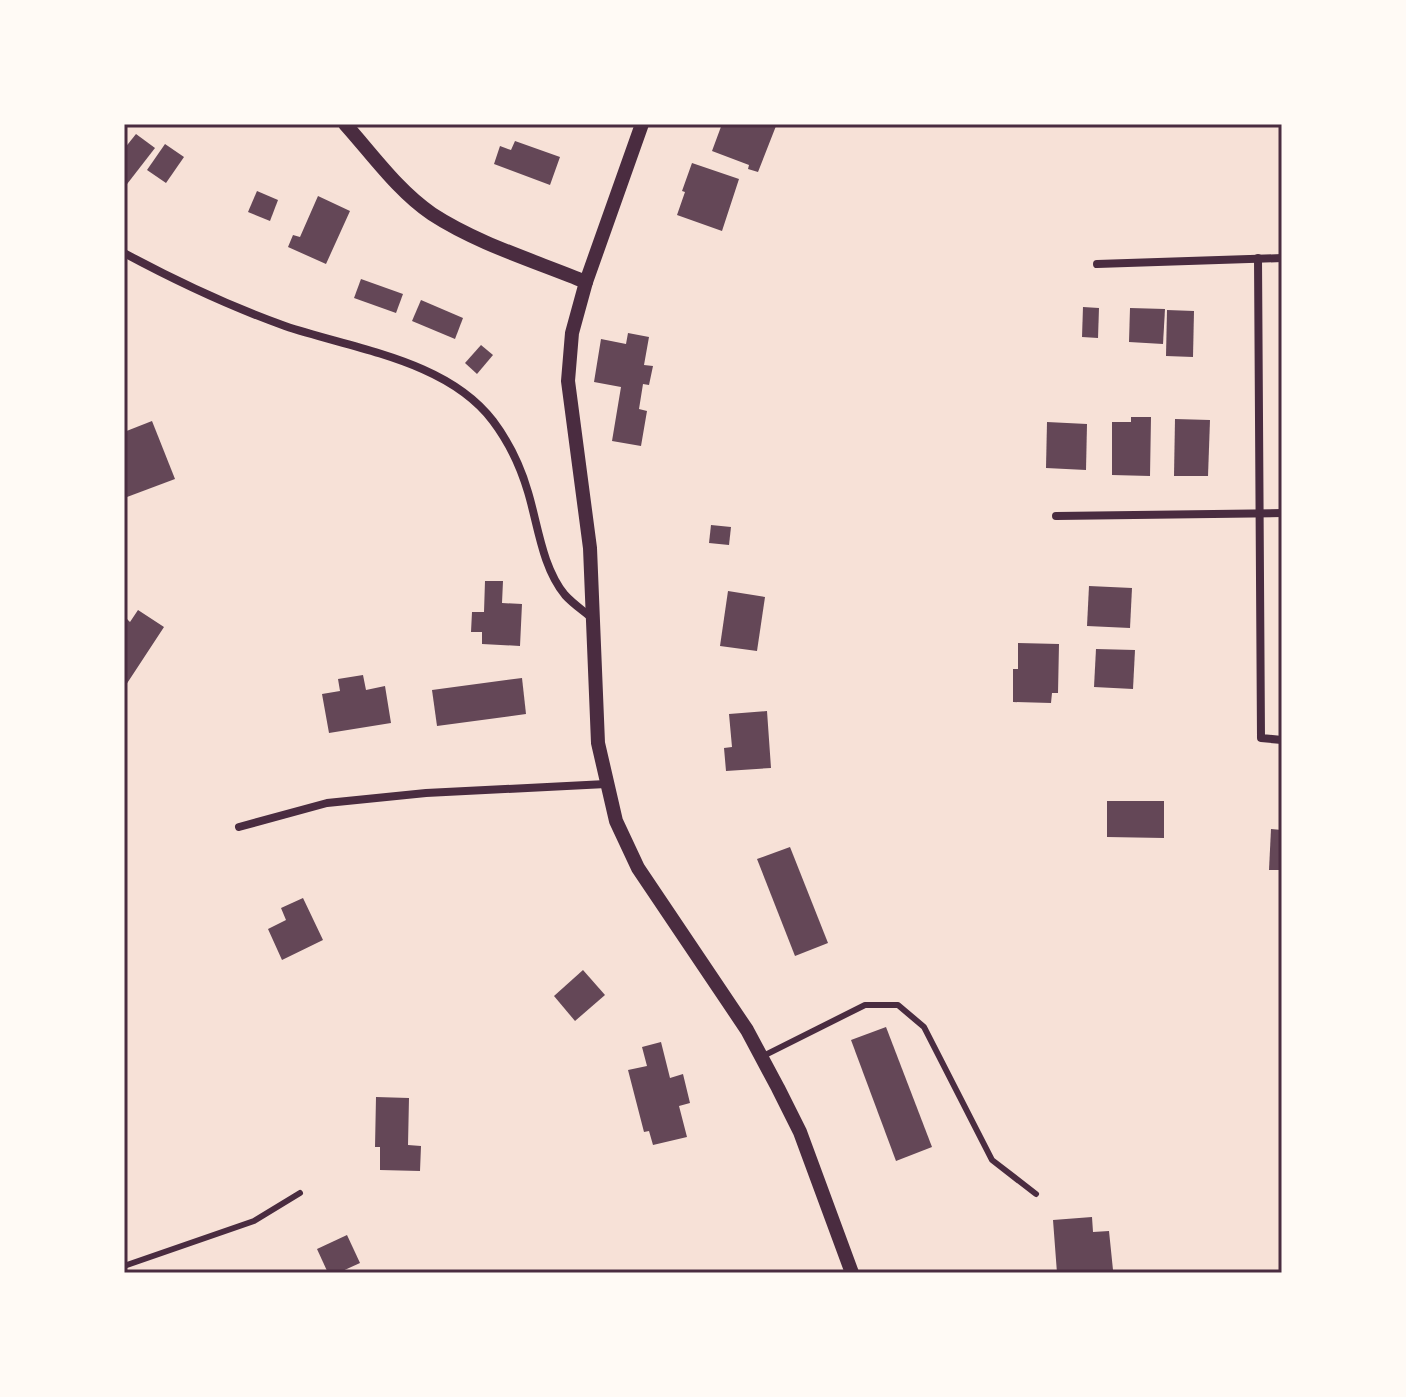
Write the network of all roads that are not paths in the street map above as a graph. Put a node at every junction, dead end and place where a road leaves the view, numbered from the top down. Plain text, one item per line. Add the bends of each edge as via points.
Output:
1 (345, 124) edge
2 (642, 124) edge
3 (124, 253) edge
4 (1258, 258) junction
5 (1282, 258) edge
6 (1097, 264) dead end
7 (586, 282) junction
8 (1259, 513) junction
9 (1282, 513) edge
10 (1056, 516) dead end
11 (594, 619) junction
12 (1282, 740) edge
13 (606, 784) junction
14 (239, 827) dead end
15 (761, 1057) junction
16 (300, 1193) dead end
17 (1036, 1194) dead end
18 (124, 1266) edge
19 (852, 1273) edge

1 - 7 street via 430,213 465,233
2 - 7 street
3 - 11 street via 211,298 392,357 468,396 492,420 513,456 547,560 565,594
4 - 5 street
4 - 6 street
4 - 8 street
7 - 11 street via 572,333 568,381
8 - 9 street
8 - 10 street
8 - 12 street via 1261,738
11 - 13 street via 598,743
13 - 14 street via 327,803
13 - 15 street via 638,868
15 - 17 lane via 865,1005 898,1005 924,1027 992,1160
15 - 19 street via 800,1132
16 - 18 lane via 254,1221

